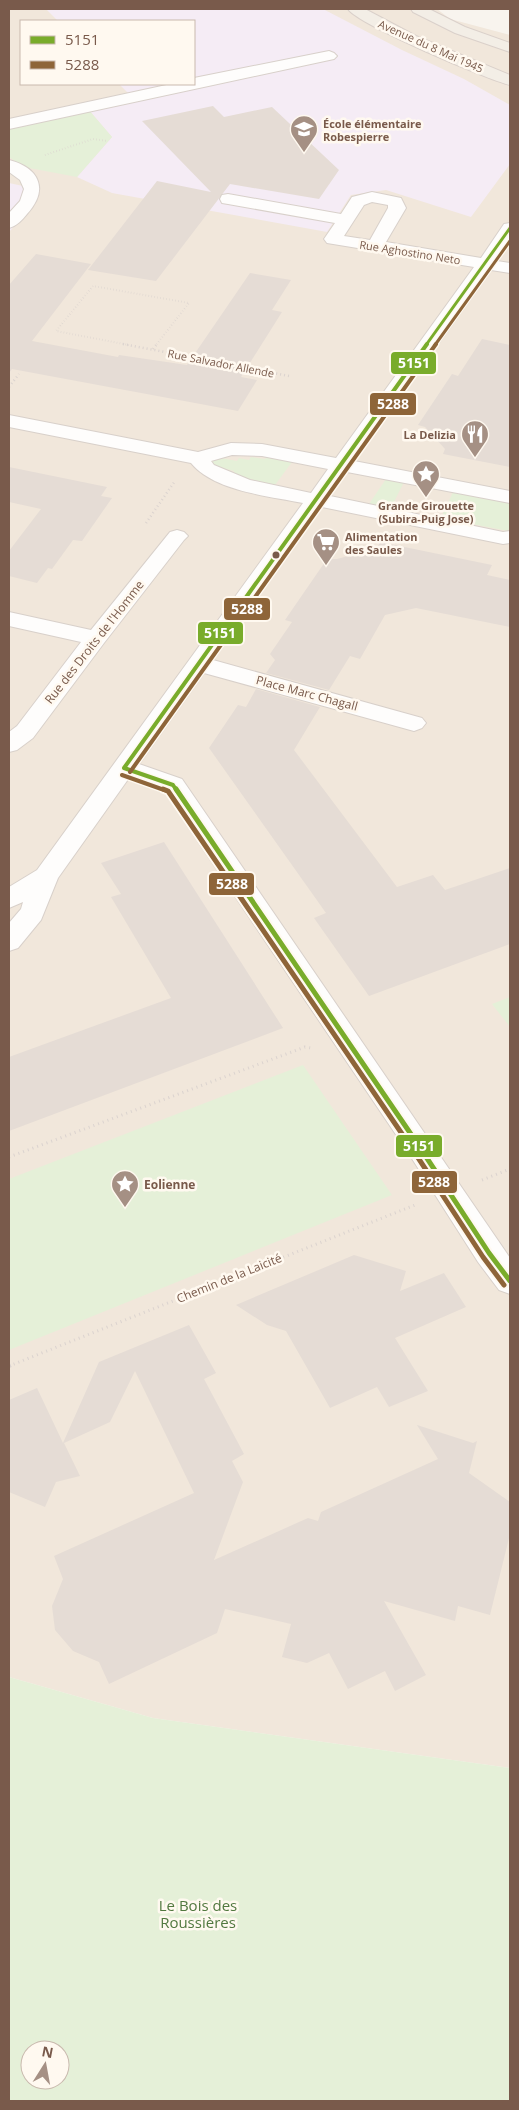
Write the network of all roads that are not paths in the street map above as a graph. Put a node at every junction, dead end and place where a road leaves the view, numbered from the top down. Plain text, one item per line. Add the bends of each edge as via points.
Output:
1 (355, 9) edge
2 (418, 9) edge
3 (421, 44) junction
4 (510, 48) edge
5 (329, 56) dead end
6 (510, 68) edge
7 (510, 80) edge
8 (195, 82) edge
9 (183, 85) edge
10 (9, 124) edge
11 (9, 165) edge
12 (228, 199) dead end
13 (344, 220) junction
14 (9, 223) edge
15 (510, 228) edge
16 (375, 246) junction
17 (486, 264) junction
18 (510, 268) edge
19 (9, 421) edge
20 (198, 458) junction
21 (342, 464) junction
22 (510, 497) edge
23 (316, 500) junction
24 (177, 536) road end
25 (510, 536) edge
26 (10, 619) edge
27 (96, 638) junction
28 (199, 664) junction
29 (414, 723) dead end
30 (9, 744) edge
31 (124, 768) junction
32 (46, 876) junction
33 (9, 899) edge
34 (9, 941) edge
35 (510, 1281) edge

1 - 3 main road, Avenue du 8 Mai 1945
2 - 4 main road via 460,30
3 - 6 main road via 449,45
3 - 7 main road, Avenue du 8 Mai 1945
5 - 8 street
9 - 10 street
11 - 14 street via 27,177 33,187 31,199
12 - 13 street
13 - 16 street, Rue Aghostino Neto via 333,240
13 - 16 street via 364,198 394,202 397,208
15 - 17 street
16 - 17 street, Rue Aghostino Neto
17 - 18 street, Rue Aghostino Neto
17 - 21 street
19 - 20 street
20 - 21 street via 231,448
20 - 23 street via 207,470 228,480
21 - 22 street
21 - 23 street
23 - 25 street via 503,538
23 - 28 street
24 - 27 street, Rue des Droits de l'Homme
26 - 27 street
27 - 30 street, Rue des Droits de l'Homme via 25,732
28 - 29 street, Place Marc Chagall
28 - 31 street
31 - 32 street
31 - 35 street via 173,785
32 - 33 street
32 - 34 street via 32,913

